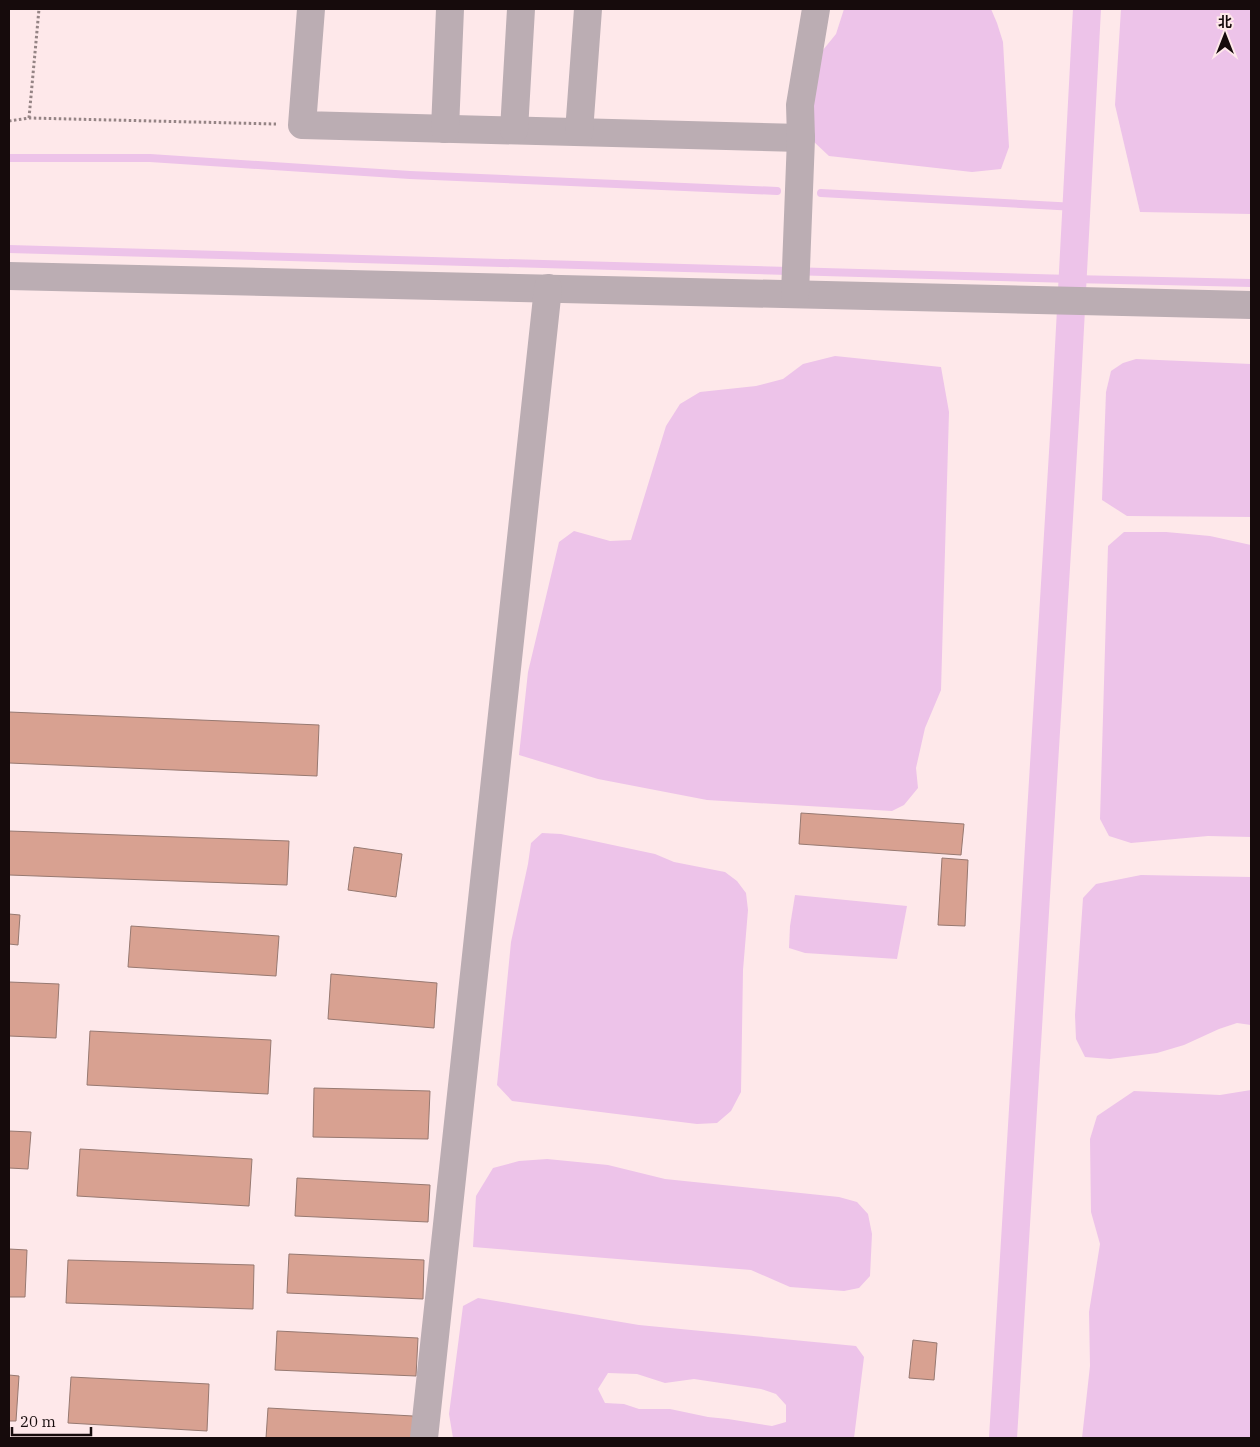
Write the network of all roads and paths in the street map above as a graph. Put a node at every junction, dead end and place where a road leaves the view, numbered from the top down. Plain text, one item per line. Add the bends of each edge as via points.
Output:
1 (39, 9) edge
2 (311, 9) edge
3 (450, 9) edge
4 (520, 9) edge
5 (588, 9) edge
6 (816, 9) edge
7 (29, 118) junction
8 (9, 122) edge
9 (302, 125) junction
10 (445, 129) junction
11 (514, 130) junction
12 (579, 132) junction
13 (801, 138) junction
14 (9, 276) edge
15 (796, 279) junction
16 (548, 288) junction
17 (1251, 304) edge
18 (424, 1438) edge

1 - 7 path
2 - 9 street
3 - 10 street
4 - 11 street
5 - 12 street
6 - 13 street via 800,105
7 - 8 path
7 - 9 path
9 - 10 street
10 - 11 street
11 - 12 street
12 - 13 street
13 - 15 street
14 - 16 street
15 - 16 street
15 - 17 street via 1014,299
16 - 18 street

